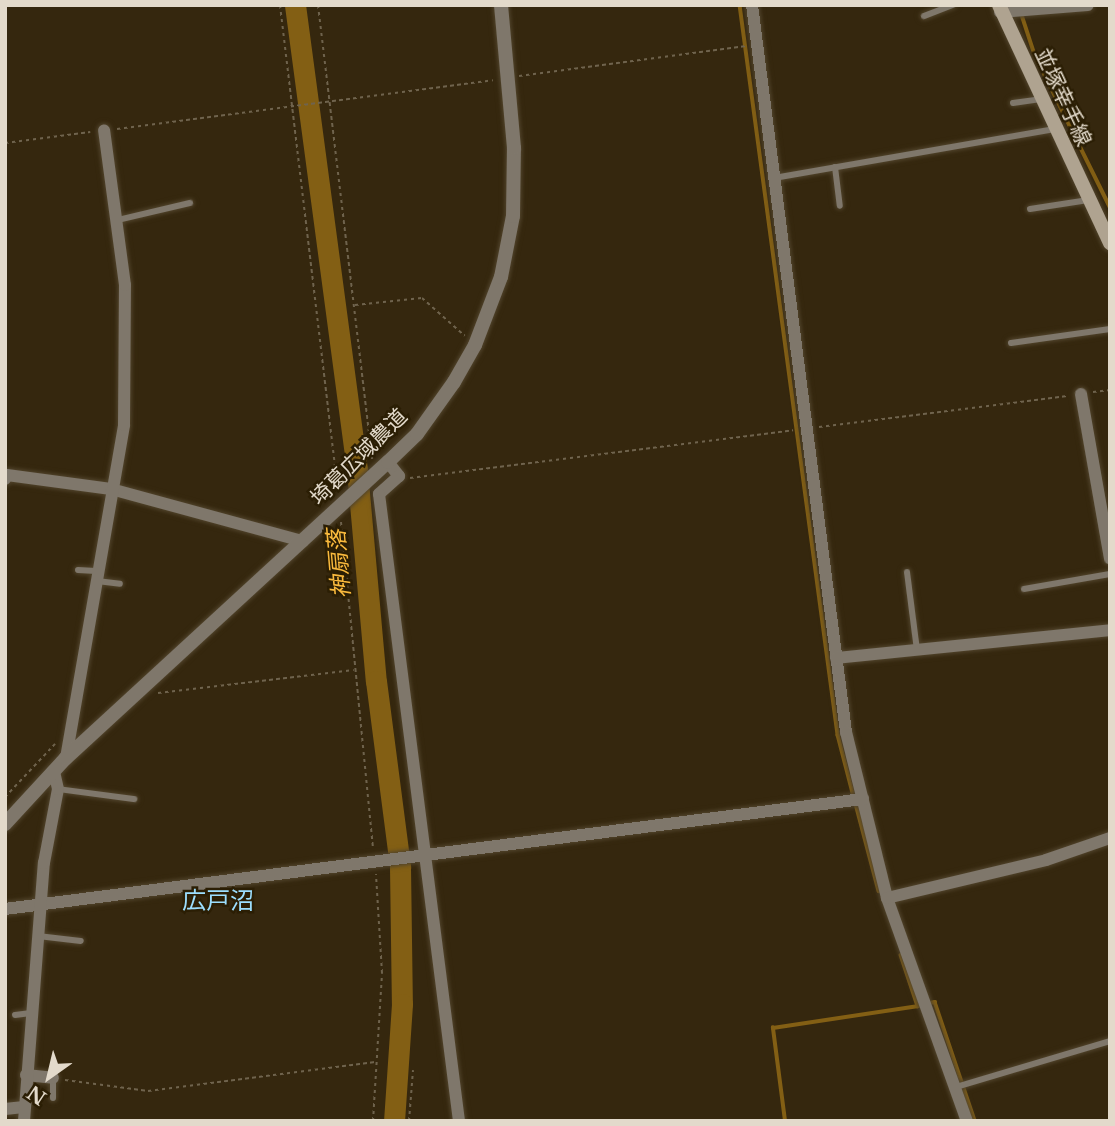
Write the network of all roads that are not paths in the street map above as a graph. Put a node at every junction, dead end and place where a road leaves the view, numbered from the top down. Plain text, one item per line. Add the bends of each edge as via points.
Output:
1 (500, 5) edge
2 (752, 5) edge
3 (953, 5) edge
4 (1088, 5) edge
5 (999, 9) edge
6 (924, 16) dead end
7 (1041, 99) junction
8 (1013, 103) dead end
9 (104, 130) road end
10 (1055, 130) junction
11 (835, 167) junction
12 (774, 178) junction
13 (1088, 200) junction
14 (190, 203) dead end
15 (840, 206) dead end
16 (1030, 209) dead end
17 (118, 220) junction
18 (1110, 243) edge
19 (1110, 329) edge
20 (1011, 343) dead end
21 (1081, 394) road end
22 (388, 462) junction
23 (5, 479) edge
24 (111, 489) junction
25 (303, 541) junction
26 (1110, 558) edge
27 (78, 570) dead end
28 (907, 572) dead end
29 (1110, 574) edge
30 (95, 576) junction
31 (120, 584) dead end
32 (1024, 589) dead end
33 (1110, 630) edge
34 (917, 650) junction
35 (836, 658) junction
36 (66, 758) junction
37 (54, 771) junction
38 (58, 789) junction
39 (134, 799) dead end
40 (863, 799) junction
41 (5, 824) edge
42 (1110, 838) edge
43 (425, 857) junction
44 (887, 898) junction
45 (40, 905) junction
46 (5, 909) edge
47 (38, 936) junction
48 (81, 941) dead end
49 (31, 1013) junction
50 (15, 1015) dead end
51 (1110, 1041) edge
52 (26, 1074) junction
53 (53, 1078) joint
54 (956, 1087) junction
55 (53, 1098) dead end
56 (24, 1107) junction
57 (5, 1109) edge
58 (24, 1121) edge
59 (459, 1121) edge
60 (967, 1121) edge

1 - 22 street, 埼葛広域農道 via 514,148 513,216 501,277 475,345 417,434
2 - 12 street
3 - 6 lane
4 - 5 street
5 - 7 main road, 並塚幸手線
7 - 8 lane
7 - 10 main road, 並塚幸手線
9 - 17 street
10 - 11 lane
10 - 13 main road, 並塚幸手線
11 - 12 lane
11 - 15 lane
12 - 35 street
13 - 16 lane
13 - 18 main road, 並塚幸手線
14 - 17 lane
17 - 24 street via 127,346 124,425
19 - 20 lane
21 - 26 street
22 - 25 street, 埼葛広域農道
22 - 43 street via 399,476 379,494
23 - 24 street via 7,475
24 - 25 street
24 - 30 street
25 - 36 street, 埼葛広域農道
27 - 30 lane
28 - 34 lane
29 - 32 lane
30 - 31 lane
30 - 36 street
33 - 34 street
34 - 35 street
35 - 40 street via 846,732
36 - 37 street, 埼葛広域農道
37 - 38 street
37 - 41 street, 埼葛広域農道
38 - 39 lane
38 - 45 street
40 - 43 street
40 - 44 street
42 - 44 street via 1046,860
43 - 45 street
43 - 59 street
44 - 54 street
45 - 46 street
45 - 47 street
47 - 48 lane
47 - 49 street
49 - 50 lane
49 - 52 street
51 - 54 lane
52 - 53 street
52 - 56 street
53 - 55 lane
54 - 60 street
56 - 57 street
56 - 58 street

